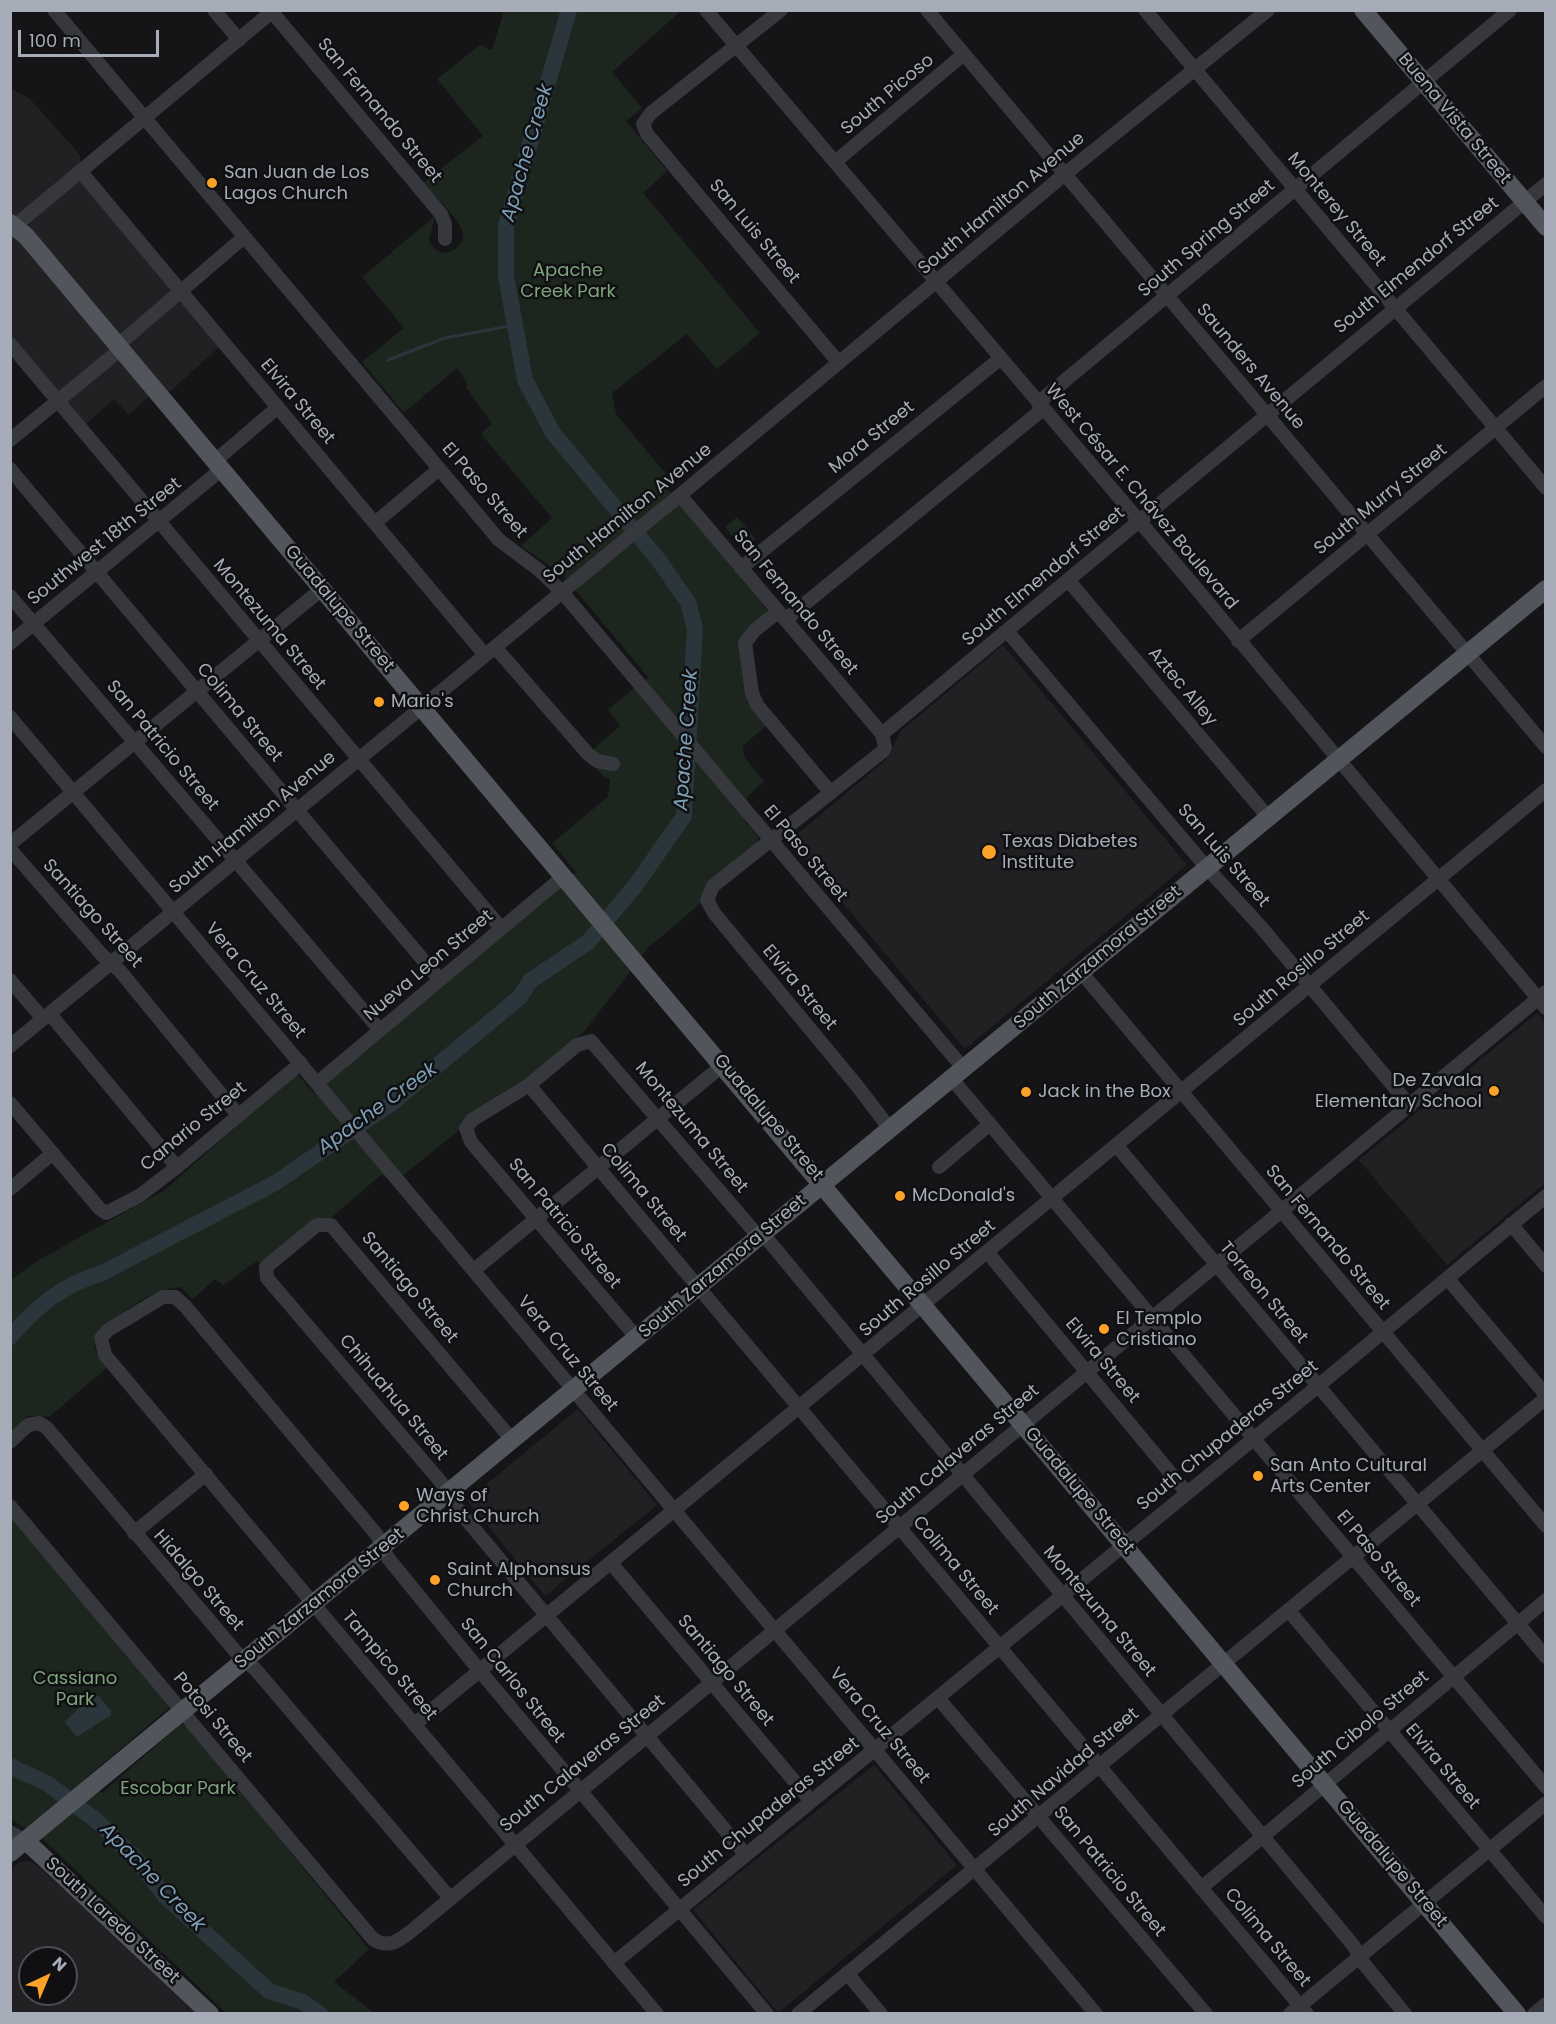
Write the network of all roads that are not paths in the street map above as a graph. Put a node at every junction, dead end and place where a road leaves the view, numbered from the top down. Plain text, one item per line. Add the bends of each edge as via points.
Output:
1 (54, 10) edge
2 (214, 10) edge
3 (706, 10) edge
4 (781, 10) edge
5 (927, 10) edge
6 (1145, 10) edge
7 (1268, 10) edge
8 (1363, 10) edge
9 (1510, 10) edge
10 (273, 11) edge
11 (239, 40) junction
12 (737, 47) junction
13 (964, 54) junction
14 (1194, 69) junction
15 (1423, 82) junction
16 (144, 119) junction
17 (835, 162) junction
18 (81, 171) junction
19 (1065, 174) junction
20 (1545, 184) edge
21 (1295, 189) junction
22 (1524, 201) junction
23 (12, 226) edge
24 (1545, 227) edge
25 (244, 237) junction
26 (444, 239) dead end
27 (938, 282) junction
28 (180, 291) junction
29 (1167, 296) junction
30 (1394, 308) junction
31 (10, 344) edge
32 (119, 347) junction
33 (1001, 358) junction
34 (839, 363) junction
35 (1545, 386) edge
36 (57, 401) junction
37 (278, 406) junction
38 (1041, 406) junction
39 (1266, 414) junction
40 (1496, 429) junction
41 (10, 440) edge
42 (219, 465) junction
43 (10, 469) edge
44 (439, 469) junction
45 (1545, 488) edge
46 (676, 499) junction
47 (159, 521) junction
48 (1138, 522) junction
49 (375, 523) junction
50 (1367, 535) junction
51 (741, 568) junction
52 (97, 573) junction
53 (1068, 580) junction
54 (1545, 588) edge
55 (322, 589) junction
56 (562, 592) junction
57 (10, 596) edge
58 (782, 616) junction
59 (34, 623) junction
60 (1007, 631) junction
61 (259, 640) junction
62 (1238, 641) junction
63 (10, 643) edge
64 (490, 651) junction
65 (1467, 653) junction
66 (198, 691) junction
67 (422, 707) junction
68 (10, 717) edge
69 (882, 734) junction
70 (135, 742) junction
71 (1545, 747) edge
72 (359, 759) junction
73 (1337, 759) junction
74 (613, 764) dead end
75 (1545, 790) edge
76 (73, 792) junction
77 (831, 793) junction
78 (297, 808) junction
79 (1268, 817) junction
80 (770, 841) junction
81 (10, 844) edge
82 (10, 849) edge
83 (236, 860) junction
84 (1207, 868) junction
85 (1438, 878) junction
86 (569, 883) junction
87 (173, 912) junction
88 (501, 928) junction
89 (111, 963) junction
90 (1082, 972) junction
91 (10, 980) edge
92 (440, 980) junction
93 (1311, 987) junction
94 (1543, 1000) edge
95 (46, 1017) junction
96 (380, 1030) junction
97 (10, 1046) edge
98 (301, 1063) junction
99 (723, 1065) junction
100 (958, 1074) junction
101 (317, 1083) junction
102 (529, 1085) junction
103 (1182, 1092) junction
104 (10, 1103) edge
105 (1410, 1106) junction
106 (238, 1115) junction
107 (658, 1118) junction
108 (990, 1124) junction
109 (890, 1130) junction
110 (1116, 1145) junction
111 (53, 1153) junction
112 (177, 1167) junction
113 (599, 1167) junction
114 (939, 1167) dead end
115 (823, 1184) junction
116 (10, 1189) edge
117 (1545, 1196) edge
118 (1052, 1198) junction
119 (1282, 1211) junction
120 (536, 1219) junction
121 (1511, 1224) junction
122 (761, 1236) junction
123 (987, 1253) junction
124 (1216, 1265) junction
125 (1545, 1266) edge
126 (265, 1270) joint
127 (474, 1270) junction
128 (1448, 1277) junction
129 (698, 1287) junction
130 (924, 1305) junction
131 (1152, 1318) junction
132 (1382, 1331) junction
133 (101, 1338) joint
134 (637, 1338) junction
135 (863, 1356) junction
136 (1087, 1372) junction
137 (1318, 1386) junction
138 (574, 1390) junction
139 (1545, 1396) edge
140 (800, 1408) junction
141 (1024, 1425) junction
142 (1253, 1438) junction
143 (513, 1441) junction
144 (10, 1442) edge
145 (1482, 1451) junction
146 (206, 1474) junction
147 (962, 1476) junction
148 (1187, 1493) junction
149 (448, 1494) junction
150 (1418, 1505) junction
151 (10, 1506) edge
152 (675, 1510) junction
153 (1545, 1526) edge
154 (899, 1527) junction
155 (134, 1533) junction
156 (1124, 1545) junction
157 (383, 1547) junction
158 (1353, 1557) junction
159 (611, 1563) junction
160 (1062, 1596) junction
161 (1545, 1600) edge
162 (314, 1604) junction
163 (1289, 1611) junction
164 (545, 1617) junction
165 (1518, 1624) junction
166 (775, 1630) junction
167 (999, 1648) junction
168 (1545, 1656) edge
169 (245, 1660) junction
170 (1224, 1665) junction
171 (480, 1671) junction
172 (1453, 1677) junction
173 (711, 1682) junction
174 (938, 1698) junction
175 (183, 1711) junction
176 (1162, 1715) junction
177 (415, 1725) junction
178 (1388, 1731) junction
179 (645, 1737) junction
180 (875, 1749) junction
181 (1100, 1767) junction
182 (1324, 1784) junction
183 (1545, 1787) edge
184 (579, 1790) junction
185 (811, 1802) junction
186 (1545, 1803) edge
187 (1038, 1817) junction
188 (25, 1834) edge
189 (1262, 1834) junction
190 (514, 1844) junction
191 (1489, 1850) junction
192 (10, 1853) edge
193 (746, 1855) junction
194 (975, 1869) junction
195 (1201, 1888) junction
196 (450, 1898) junction
197 (1424, 1903) junction
198 (680, 1910) junction
199 (1545, 1917) edge
200 (392, 1944) joint
201 (1359, 1955) junction
202 (614, 1964) junction
203 (846, 1973) junction
204 (1545, 2004) edge
205 (1299, 2011) edge
206 (210, 2013) edge
207 (657, 2013) edge
208 (767, 2013) edge
209 (798, 2013) edge
210 (880, 2013) edge
211 (1096, 2013) edge
212 (1206, 2013) edge
213 (1405, 2013) edge
214 (1517, 2013) edge
215 (1534, 2013) edge

1 - 16 street, El Paso Street
2 - 11 street
3 - 12 street, West César E. Chávez Boulevard
4 - 12 street
5 - 13 street, Saunders Avenue
6 - 14 street, Monterey Street
7 - 14 street, South Hamilton Avenue
8 - 15 main road, Buena Vista Street
9 - 15 street, South Spring Street
10 - 11 street
10 - 26 street, San Fernando Street via 441,214
11 - 16 street
12 - 17 street, West César E. Chávez Boulevard
12 - 34 street, San Luis Street via 651,113 643,124 647,134
13 - 17 street, South Picoso
13 - 19 street, Saunders Avenue
14 - 19 street, South Hamilton Avenue
14 - 21 street, Monterey Street
15 - 21 street, South Spring Street
15 - 22 main road, Buena Vista Street
16 - 18 street
16 - 25 street, El Paso Street
17 - 27 street, West César E. Chávez Boulevard
18 - 23 street
18 - 28 street, Elvira Street
19 - 27 street, South Hamilton Avenue
19 - 29 street, Saunders Avenue
20 - 22 street, South Elmendorf Street
21 - 29 street, South Spring Street
21 - 30 street, Monterey Street
22 - 24 main road, Buena Vista Street
22 - 30 street, South Elmendorf Street
23 - 32 main road, Guadalupe Street
25 - 28 street
25 - 44 street, El Paso Street
27 - 33 street, West César E. Chávez Boulevard
27 - 34 street, South Hamilton Avenue
28 - 32 street
28 - 37 street, Elvira Street
29 - 38 street, South Spring Street
29 - 39 street, Saunders Avenue
30 - 39 street, South Elmendorf Street
30 - 40 street, Monterey Street
31 - 36 street, Montezuma Street
32 - 36 street
32 - 42 main road, Guadalupe Street
33 - 38 street, West César E. Chávez Boulevard
33 - 51 street, Mora Street
34 - 46 street, South Hamilton Avenue
35 - 40 street, South Murry Street
36 - 41 street
36 - 47 street, Montezuma Street
37 - 42 street, Southwest 18th Street
37 - 49 street, Elvira Street
38 - 48 street, West César E. Chávez Boulevard
38 - 58 street, South Spring Street
39 - 48 street, South Elmendorf Street
39 - 50 street, Saunders Avenue
40 - 45 street, Monterey Street
40 - 50 street, South Murry Street
42 - 47 street, Southwest 18th Street
42 - 55 main road, Guadalupe Street
43 - 52 street, Colima Street
44 - 49 street
44 - 56 street, El Paso Street via 499,540
46 - 51 street, San Fernando Street
46 - 56 street, South Hamilton Avenue
47 - 52 street, Southwest 18th Street
47 - 61 street, Montezuma Street
48 - 53 street, South Elmendorf Street
48 - 62 street, West César E. Chávez Boulevard
49 - 64 street, Elvira Street
50 - 62 street, South Murry Street
50 - 65 street, Saunders Avenue
51 - 58 street, San Fernando Street
52 - 59 street, Southwest 18th Street
52 - 66 street, Colima Street
53 - 60 street, South Elmendorf Street
53 - 79 street, Aztec Alley
54 - 65 main road, South Zarzamora Street
55 - 61 street
55 - 67 main road, Guadalupe Street
56 - 64 street, South Hamilton Avenue
56 - 80 street, El Paso Street
57 - 59 street, San Patricio Street
58 - 69 street, San Fernando Street
58 - 77 street, South Spring Street via 755,630 745,643 752,693 757,705
59 - 63 street, Southwest 18th Street
59 - 70 street, San Patricio Street
60 - 69 street, South Elmendorf Street
60 - 84 street, San Luis Street
61 - 66 street
61 - 72 street, Montezuma Street
62 - 73 street, West César E. Chávez Boulevard
64 - 67 street, South Hamilton Avenue
64 - 74 street, Elvira Street via 588,754 597,761
65 - 71 street, Saunders Avenue
65 - 73 main road, South Zarzamora Street
66 - 70 street
66 - 78 street, Colima Street
67 - 72 street, South Hamilton Avenue
67 - 86 main road, Guadalupe Street
68 - 76 street, Vera Cruz Street
69 - 77 street via 883,751
70 - 76 street
70 - 83 street, San Patricio Street
72 - 78 street, South Hamilton Avenue
72 - 88 street, Montezuma Street
73 - 79 main road, South Zarzamora Street
73 - 85 street, West César E. Chávez Boulevard
75 - 85 street, South Rosillo Street
76 - 81 street
76 - 87 street, Vera Cruz Street
77 - 80 street
78 - 83 street, South Hamilton Avenue
78 - 92 street, Colima Street
79 - 84 main road, South Zarzamora Street
80 - 100 street, El Paso Street
80 - 109 street, Elvira Street via 713,886 708,894 714,913
82 - 89 street, Santiago Street
83 - 87 street, South Hamilton Avenue
83 - 96 street, San Patricio Street
84 - 90 main road, South Zarzamora Street
84 - 93 street, San Luis Street
85 - 93 street, South Rosillo Street
85 - 94 street, West César E. Chávez Boulevard
86 - 88 street, Nueva Leon Street
86 - 99 main road, Guadalupe Street
87 - 89 street, South Hamilton Avenue
87 - 98 street, Vera Cruz Street
88 - 92 street, Nueva Leon Street
89 - 95 street, South Hamilton Avenue
89 - 106 street, Santiago Street
90 - 100 main road, South Zarzamora Street
90 - 103 street, San Fernando Street
91 - 95 street
92 - 96 street, Nueva Leon Street
93 - 103 street, South Rosillo Street
93 - 105 street, San Luis Street
94 - 105 street, South Calaveras Street
95 - 97 street, South Hamilton Avenue
95 - 112 street
96 - 101 street, Nueva Leon Street
98 - 101 street, Vera Cruz Street
98 - 106 street, Canario Street
99 - 107 street
99 - 115 main road, Guadalupe Street
100 - 108 street, El Paso Street
100 - 109 main road, South Zarzamora Street
101 - 127 street, Vera Cruz Street
102 - 107 street, Montezuma Street via 582,1041 595,1043
102 - 113 street, Colima Street
102 - 120 street, San Patricio Street via 472,1120 467,1130 471,1142
103 - 110 street, South Rosillo Street
103 - 119 street, San Fernando Street
104 - 111 street
105 - 119 street, South Calaveras Street
106 - 112 street, Canario Street
107 - 113 street
107 - 122 street, Montezuma Street
108 - 114 street
108 - 118 street, El Paso Street
109 - 115 main road, South Zarzamora Street
110 - 118 street, South Rosillo Street
110 - 124 street, Torreon Street
111 - 112 street, Canario Street via 106,1213 139,1196
111 - 116 street
113 - 120 street
113 - 129 street, Colima Street
115 - 122 main road, South Zarzamora Street
115 - 130 main road, Guadalupe Street
117 - 121 street, South Chupaderas Street
118 - 123 street, South Rosillo Street
118 - 131 street, El Paso Street
119 - 124 street, South Calaveras Street
119 - 132 street, San Fernando Street
120 - 127 street
120 - 134 street, San Patricio Street
121 - 125 street
121 - 128 street, South Chupaderas Street
122 - 129 main road, South Zarzamora Street
122 - 135 street, Montezuma Street
123 - 130 street, South Rosillo Street
123 - 136 street, Elvira Street
124 - 131 street, South Calaveras Street
124 - 137 street, Torreon Street
126 - 143 street, Santiago Street via 316,1225 331,1225
126 - 149 street, Chihuahua Street via 267,1278
127 - 138 street, Vera Cruz Street
128 - 132 street, South Chupaderas Street
128 - 139 street
129 - 134 main road, South Zarzamora Street
129 - 140 street, Colima Street
130 - 135 street, South Rosillo Street
130 - 141 main road, Guadalupe Street
131 - 136 street, South Calaveras Street
131 - 142 street, El Paso Street
132 - 137 street, South Chupaderas Street
132 - 145 street, San Fernando Street
133 - 146 street, Tampico Street via 105,1355
133 - 157 street, San Carlos Street via 154,1300 170,1296 180,1300
134 - 138 main road, South Zarzamora Street
135 - 140 street, South Rosillo Street
135 - 147 street, Montezuma Street
136 - 141 street, South Calaveras Street
136 - 148 street, Elvira Street
137 - 142 street, South Chupaderas Street
137 - 150 street, Torreon Street
138 - 143 main road, South Zarzamora Street
138 - 152 street, Vera Cruz Street
139 - 145 street, South Navidad Street
140 - 152 street, South Rosillo Street
140 - 154 street, Colima Street
141 - 147 street, South Calaveras Street
141 - 156 main road, Guadalupe Street
142 - 148 street, South Chupaderas Street
142 - 158 street, El Paso Street
143 - 149 main road, South Zarzamora Street
144 - 155 street, Hidalgo Street via 21,1430 39,1423 47,1428
145 - 150 street, South Navidad Street
145 - 153 street, San Fernando Street
146 - 155 street
146 - 162 street, Tampico Street
147 - 154 street, South Calaveras Street
147 - 160 street, Montezuma Street
148 - 156 street, South Chupaderas Street
149 - 157 main road, South Zarzamora Street
149 - 164 street, Chihuahua Street
150 - 158 street, South Navidad Street
150 - 165 street, Torreon Street
151 - 175 street, Potosi Street
152 - 159 street, South Rosillo Street
152 - 166 street, Vera Cruz Street
154 - 166 street, South Calaveras Street
154 - 167 street, Colima Street
155 - 169 street, Hidalgo Street
156 - 160 street, South Chupaderas Street
156 - 170 main road, Guadalupe Street
157 - 162 main road, South Zarzamora Street
157 - 171 street, San Carlos Street
158 - 163 street, South Navidad Street
158 - 172 street, El Paso Street
159 - 164 street, South Rosillo Street
159 - 173 street, Santiago Street
160 - 167 street, South Chupaderas Street
160 - 176 street, Montezuma Street
161 - 165 street, South Cibolo Street
162 - 169 main road, South Zarzamora Street
162 - 177 street, Tampico Street
163 - 170 street, South Navidad Street
163 - 178 street, Elvira Street
164 - 171 street, South Rosillo Street
164 - 179 street, Chihuahua Street
165 - 168 street, Torreon Street
165 - 172 street, South Cibolo Street
166 - 173 street, South Calaveras Street
166 - 180 street, Vera Cruz Street
167 - 174 street, South Chupaderas Street
167 - 181 street, Colima Street
169 - 175 main road, South Zarzamora Street
169 - 196 street, Hidalgo Street
170 - 176 street, South Navidad Street
170 - 182 main road, Guadalupe Street
171 - 177 street, South Rosillo Street
171 - 184 street, San Carlos Street
172 - 178 street, South Cibolo Street
172 - 183 street, El Paso Street
173 - 179 street, South Calaveras Street
173 - 185 street, Santiago Street
174 - 180 street, South Chupaderas Street
174 - 187 street, San Patricio Street
175 - 188 main road, South Zarzamora Street
175 - 200 street, Potosi Street via 373,1939
176 - 181 street, South Navidad Street
176 - 189 street, Montezuma Street
177 - 190 street, Tampico Street
178 - 182 street, South Cibolo Street
178 - 191 street, Elvira Street
179 - 184 street, South Calaveras Street
179 - 193 street, Chihuahua Street
180 - 185 street, South Chupaderas Street
180 - 194 street, Vera Cruz Street
181 - 187 street, South Navidad Street
181 - 195 street, Colima Street
182 - 189 street, South Cibolo Street
182 - 197 main road, Guadalupe Street
184 - 190 street, South Calaveras Street
184 - 198 street, San Carlos Street
185 - 193 street, South Chupaderas Street
186 - 191 street
187 - 194 street, South Navidad Street
187 - 212 street, San Patricio Street
188 - 192 main road, South Zarzamora Street
188 - 206 main road, South Laredo Street
189 - 195 street, South Cibolo Street
189 - 201 street, Montezuma Street
190 - 196 street, South Calaveras Street
190 - 202 street, Tampico Street
191 - 197 street
191 - 199 street, Elvira Street
193 - 198 street, South Chupaderas Street
194 - 203 street, South Navidad Street
194 - 211 street, Vera Cruz Street
195 - 205 street, Colima Street
196 - 200 street, South Calaveras Street
197 - 201 street
197 - 214 main road, Guadalupe Street
198 - 202 street, South Chupaderas Street
198 - 208 street, San Carlos Street
201 - 205 street
201 - 213 street, Montezuma Street
202 - 207 street, Tampico Street
203 - 209 street, South Navidad Street
203 - 210 street
204 - 215 street

